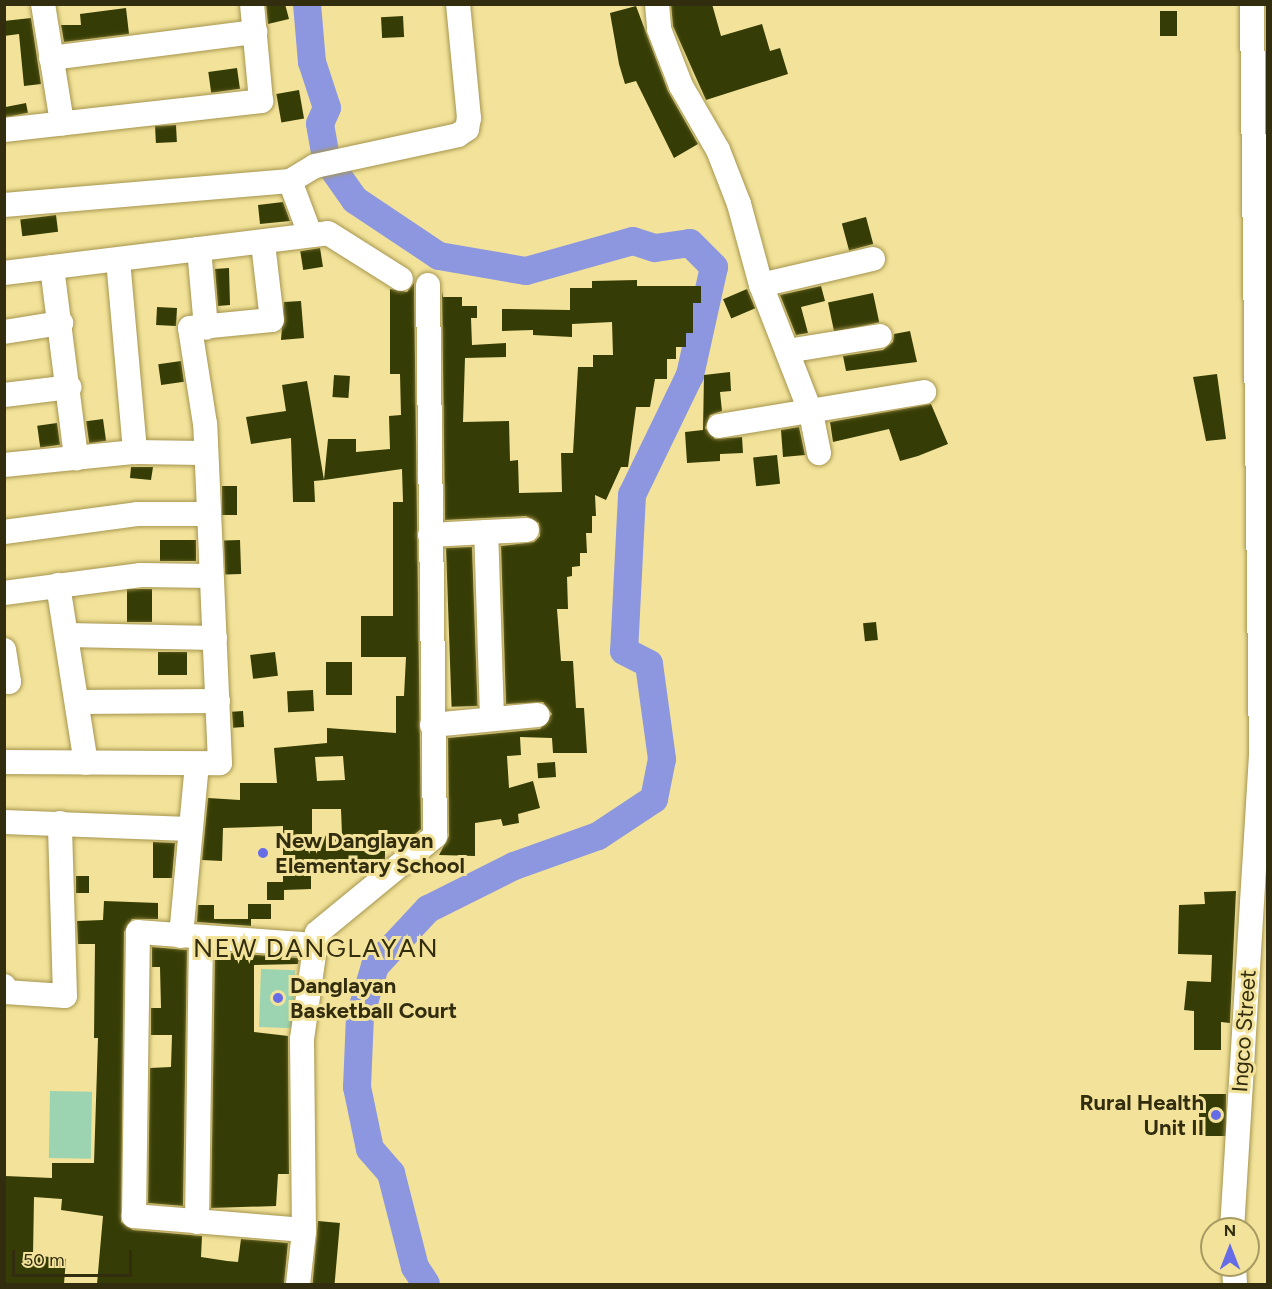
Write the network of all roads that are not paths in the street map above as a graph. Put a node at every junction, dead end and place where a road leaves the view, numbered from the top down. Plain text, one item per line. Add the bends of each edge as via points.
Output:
1 (44, 4) edge
2 (252, 4) edge
3 (458, 4) edge
4 (657, 4) edge
5 (1252, 4) edge
6 (255, 32) junction
7 (51, 58) junction
8 (62, 123) junction
9 (4, 130) edge
10 (291, 181) junction
11 (4, 206) edge
12 (310, 234) junction
13 (263, 243) junction
14 (199, 249) junction
15 (873, 259) dead end
16 (118, 260) junction
17 (52, 267) junction
18 (4, 273) edge
19 (401, 279) dead end
20 (1261, 283) edge
21 (428, 285) dead end
22 (761, 285) junction
23 (60, 323) junction
24 (206, 328) junction
25 (4, 332) edge
26 (880, 336) dead end
27 (786, 351) junction
28 (70, 387) junction
29 (924, 392) dead end
30 (4, 395) edge
31 (812, 413) junction
32 (719, 426) dead end
33 (135, 452) junction
34 (203, 453) junction
35 (819, 453) dead end
36 (76, 458) junction
37 (4, 465) edge
38 (209, 514) junction
39 (527, 530) dead end
40 (4, 532) edge
41 (486, 532) junction
42 (430, 535) junction
43 (211, 576) junction
44 (58, 585) junction
45 (4, 593) edge
46 (67, 635) junction
47 (215, 638) junction
48 (4, 650) edge
49 (4, 681) edge
50 (218, 701) junction
51 (77, 702) junction
52 (538, 715) dead end
53 (492, 718) junction
54 (432, 725) junction
55 (4, 762) edge
56 (86, 763) junction
57 (197, 764) junction
58 (4, 822) edge
59 (60, 823) junction
60 (189, 829) junction
61 (1261, 878) edge
62 (191, 937) junction
63 (314, 945) junction
64 (4, 986) edge
65 (1233, 1217) edge
66 (197, 1222) junction
67 (304, 1230) junction
68 (298, 1284) edge

1 - 7 street
2 - 6 street
3 - 10 street via 467,129 315,166
4 - 22 street via 659,29 681,86 718,150 739,204
5 - 20 street, Ingco Street
6 - 7 street
6 - 8 street via 261,101
7 - 8 street
8 - 9 street
10 - 11 street
10 - 12 street
12 - 13 street
12 - 19 street via 328,233
13 - 14 street
13 - 24 street via 272,320
14 - 16 street
14 - 24 street
15 - 22 street
16 - 17 street
16 - 33 street
17 - 18 street
17 - 23 street
20 - 61 street, Ingco Street
21 - 42 street
22 - 27 street
23 - 25 street
23 - 28 street
24 - 34 street via 189,328 205,424
26 - 27 street
27 - 31 street
28 - 30 street
28 - 36 street
29 - 31 street
31 - 32 street
31 - 35 street
33 - 34 street
33 - 36 street
34 - 38 street
36 - 37 street
38 - 40 street via 137,514
38 - 43 street
39 - 41 street
41 - 42 street
41 - 53 street
42 - 54 street
43 - 44 street via 141,575
43 - 47 street
44 - 45 street
44 - 46 street
46 - 47 street
46 - 51 street
47 - 50 street
48 - 49 street via 9,682
50 - 51 street
50 - 57 street via 220,763
51 - 56 street
52 - 53 street
53 - 54 street
54 - 63 street via 435,836 317,933
55 - 56 street
56 - 57 street
57 - 60 street
58 - 59 street
59 - 60 street
59 - 64 street via 65,996 5,992
60 - 62 street
61 - 65 street, Ingco Street
62 - 63 street
62 - 66 street
62 - 66 street via 138,932 134,1216
63 - 67 street via 302,1039
66 - 67 street
67 - 68 street

